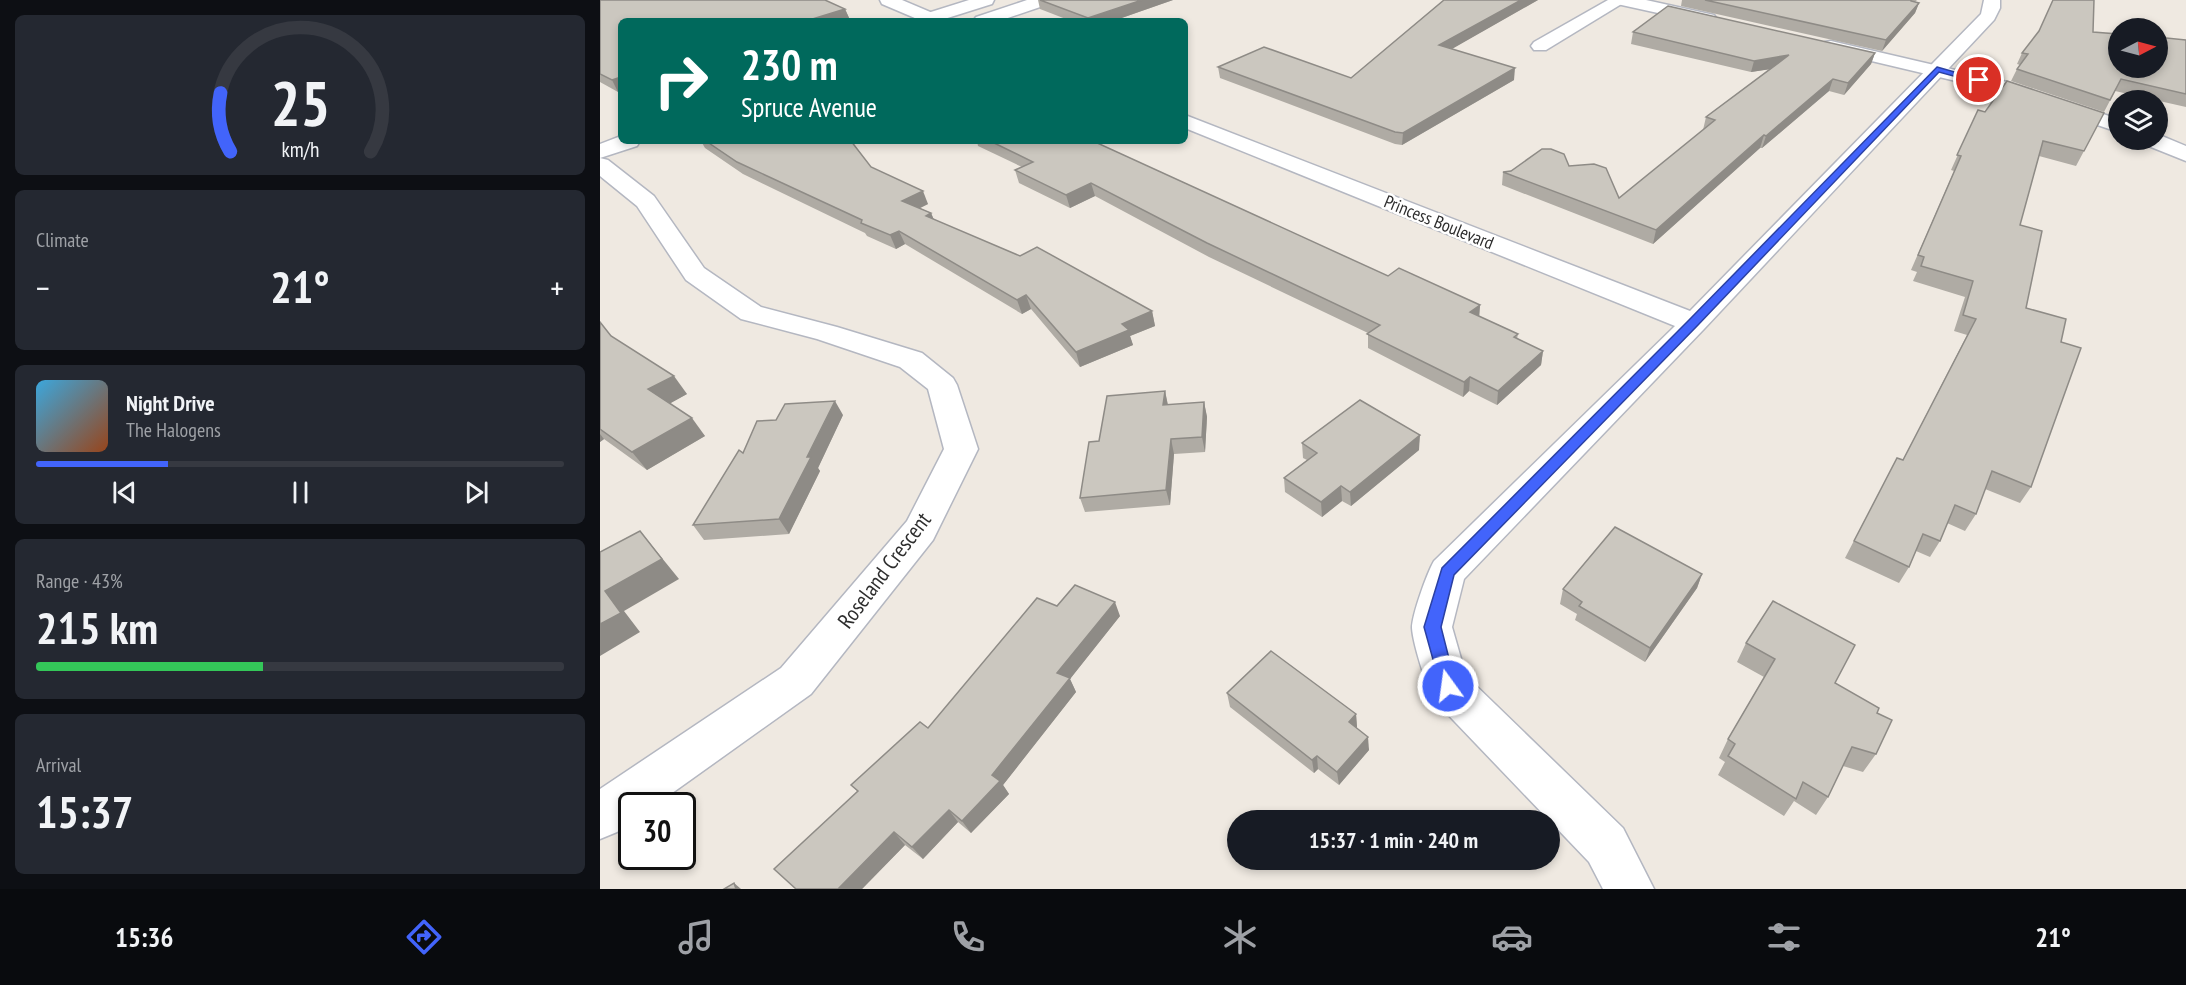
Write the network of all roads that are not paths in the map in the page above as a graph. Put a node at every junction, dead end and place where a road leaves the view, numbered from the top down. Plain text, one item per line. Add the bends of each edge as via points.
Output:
1 (888, 0) edge
2 (986, 0) edge
3 (1043, 0) edge
4 (1622, 0) edge
5 (1992, 0) edge
6 (925, 18) edge
7 (935, 18) edge
8 (991, 18) edge
9 (1728, 23) edge
10 (1809, 41) edge
11 (1540, 46) dead end
12 (1937, 70) junction
13 (1188, 122) edge
14 (2108, 123) edge
15 (620, 144) edge
16 (2168, 146) edge
17 (600, 151) edge
18 (2186, 154) edge
19 (600, 165) edge
20 (1694, 323) junction
21 (600, 816) edge
22 (1629, 889) edge

1 - 6 street
2 - 7 street
3 - 8 street
4 - 9 street
4 - 11 street
5 - 12 street via 1988,16
10 - 12 street
12 - 14 street via 2000,86
12 - 20 street
13 - 20 street, Princess Boulevard
15 - 17 street
16 - 18 street
19 - 21 street, Roseland Crescent via 646,201 695,274 751,313 911,360 942,386 961,449 920,530 796,681
20 - 22 street via 1447,572 1432,627 1448,686 1606,845

